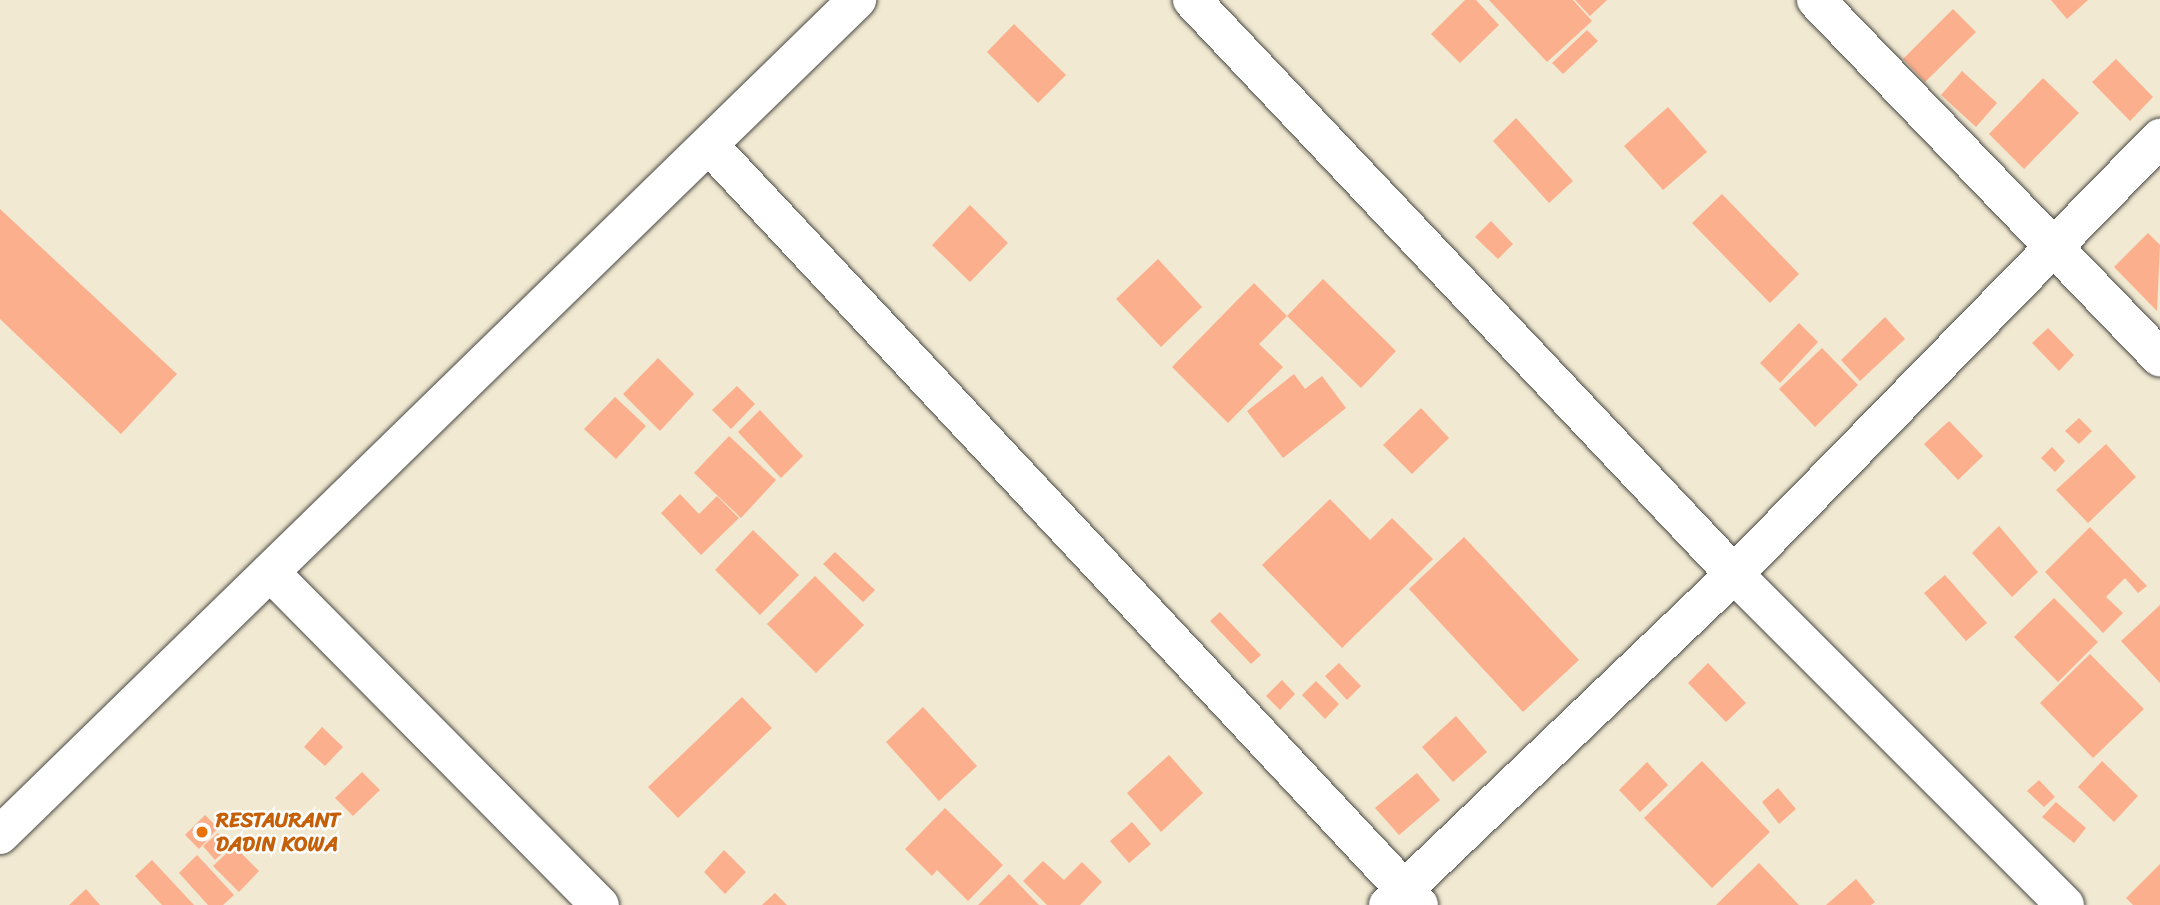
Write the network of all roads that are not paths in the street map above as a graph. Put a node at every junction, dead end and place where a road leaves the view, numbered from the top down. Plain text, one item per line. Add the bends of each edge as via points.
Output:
1 (857, 0) edge
2 (1192, 0) edge
3 (1816, 0) edge
4 (2160, 138) edge
5 (709, 145) junction
6 (2055, 249) junction
7 (2160, 358) edge
8 (270, 572) junction
9 (1734, 574) junction
10 (0, 835) edge
11 (1404, 900) edge
12 (600, 905) edge
13 (2064, 905) edge

1 - 5 street
2 - 9 street
3 - 6 street
4 - 6 street
5 - 8 street
5 - 11 street
6 - 7 street
6 - 9 street
8 - 10 street
8 - 12 street
9 - 11 street
9 - 13 street

